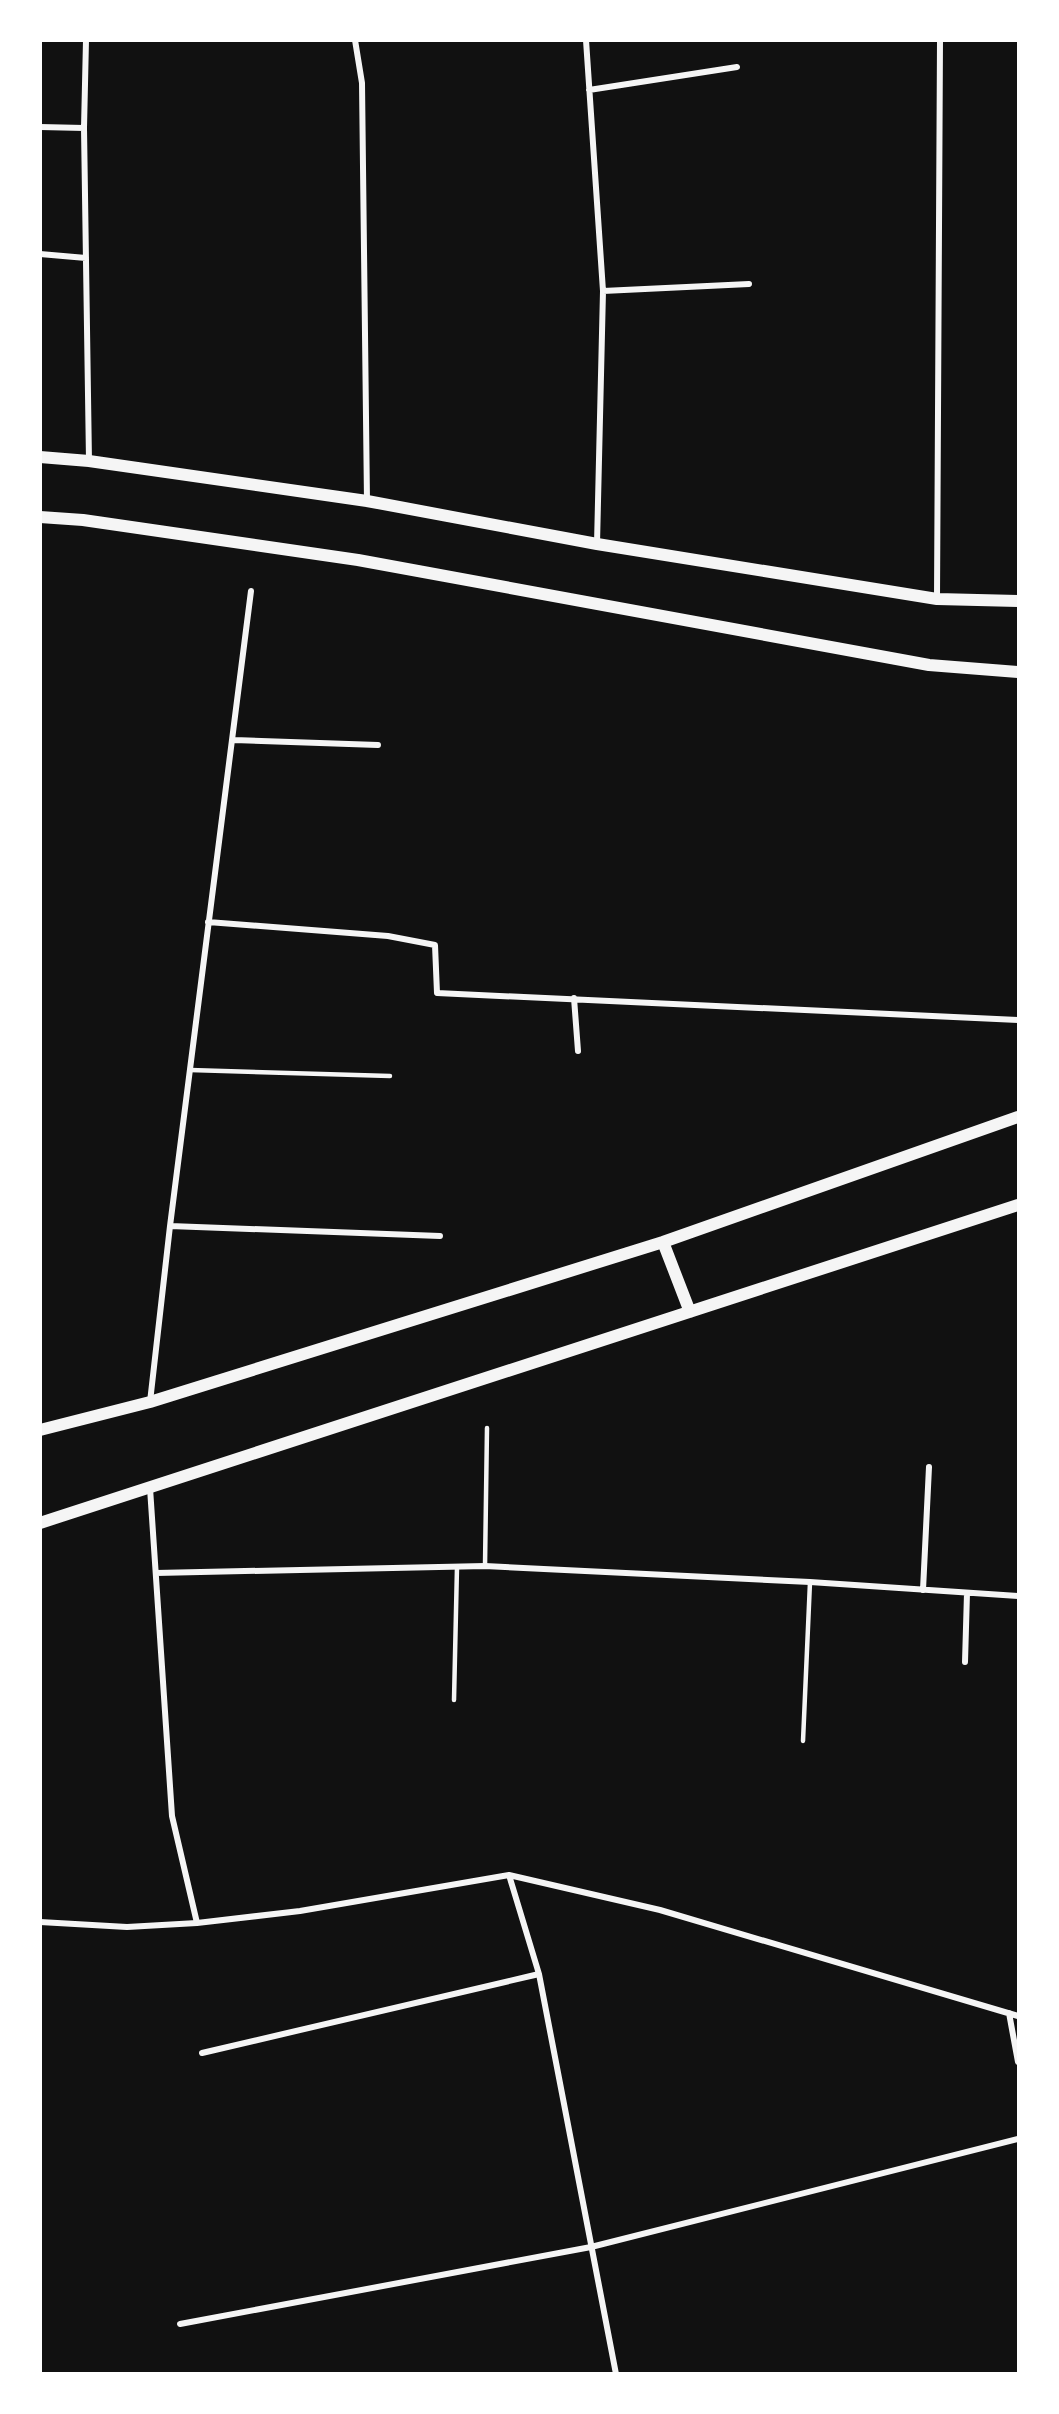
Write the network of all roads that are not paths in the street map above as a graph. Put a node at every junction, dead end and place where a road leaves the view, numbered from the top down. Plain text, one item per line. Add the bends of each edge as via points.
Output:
1 (86, 40) edge
2 (355, 40) edge
3 (585, 40) edge
4 (940, 40) edge
5 (738, 67) dead end
6 (589, 90) junction
7 (40, 127) edge
8 (84, 128) junction
9 (40, 254) edge
10 (86, 258) junction
11 (749, 284) dead end
12 (603, 291) junction
13 (40, 457) edge
14 (89, 461) junction
15 (367, 501) junction
16 (40, 517) edge
17 (597, 544) junction
18 (251, 591) dead end
19 (937, 599) junction
20 (1018, 601) edge
21 (1018, 672) edge
22 (234, 740) junction
23 (378, 745) dead end
24 (208, 922) junction
25 (574, 998) junction
26 (1018, 1020) edge
27 (578, 1051) dead end
28 (190, 1070) junction
29 (390, 1077) dead end
30 (1018, 1117) edge
31 (1018, 1205) edge
32 (170, 1226) junction
33 (440, 1236) dead end
34 (663, 1242) junction
35 (690, 1312) junction
36 (150, 1402) junction
37 (486, 1428) dead end
38 (40, 1430) edge
39 (929, 1467) dead end
40 (150, 1487) junction
41 (40, 1523) edge
42 (485, 1566) junction
43 (457, 1567) junction
44 (156, 1573) junction
45 (810, 1582) junction
46 (923, 1590) junction
47 (967, 1593) junction
48 (1018, 1596) edge
49 (965, 1662) dead end
50 (454, 1700) dead end
51 (802, 1741) dead end
52 (509, 1875) junction
53 (40, 1922) edge
54 (197, 1923) junction
55 (539, 1974) junction
56 (1009, 2013) junction
57 (1018, 2016) edge
58 (202, 2053) dead end
59 (1018, 2062) edge
60 (1018, 2139) edge
61 (591, 2247) junction
62 (180, 2324) dead end
63 (616, 2373) edge

1 - 8 street
2 - 15 street via 362,83
3 - 6 street
4 - 19 street
5 - 6 street
6 - 12 street
7 - 8 street
8 - 10 street
9 - 10 street
10 - 14 street
11 - 12 street
12 - 17 street
13 - 14 main road
14 - 15 main road
15 - 17 main road
16 - 21 main road via 358,560 929,665
17 - 19 main road
18 - 22 street
19 - 20 main road
22 - 23 street
22 - 24 street
24 - 25 street via 388,936 435,945 437,993
24 - 28 street
25 - 26 street
25 - 27 street
28 - 29 lane
28 - 32 street
30 - 34 main road
31 - 35 main road
32 - 33 street
32 - 36 street
34 - 35 main road
34 - 36 main road
35 - 40 main road
36 - 38 main road
37 - 42 lane
39 - 46 street
40 - 41 main road
40 - 44 street
42 - 43 street
42 - 45 street
43 - 44 street
43 - 50 lane
44 - 54 street via 172,1816
45 - 46 street
45 - 51 lane
46 - 47 street
47 - 48 street
47 - 49 street
52 - 54 street via 312,1909
52 - 55 street
52 - 56 street via 660,1910
53 - 54 street via 127,1927
55 - 58 street
55 - 61 street
56 - 57 street
56 - 59 street
60 - 61 street
61 - 62 street
61 - 63 street

